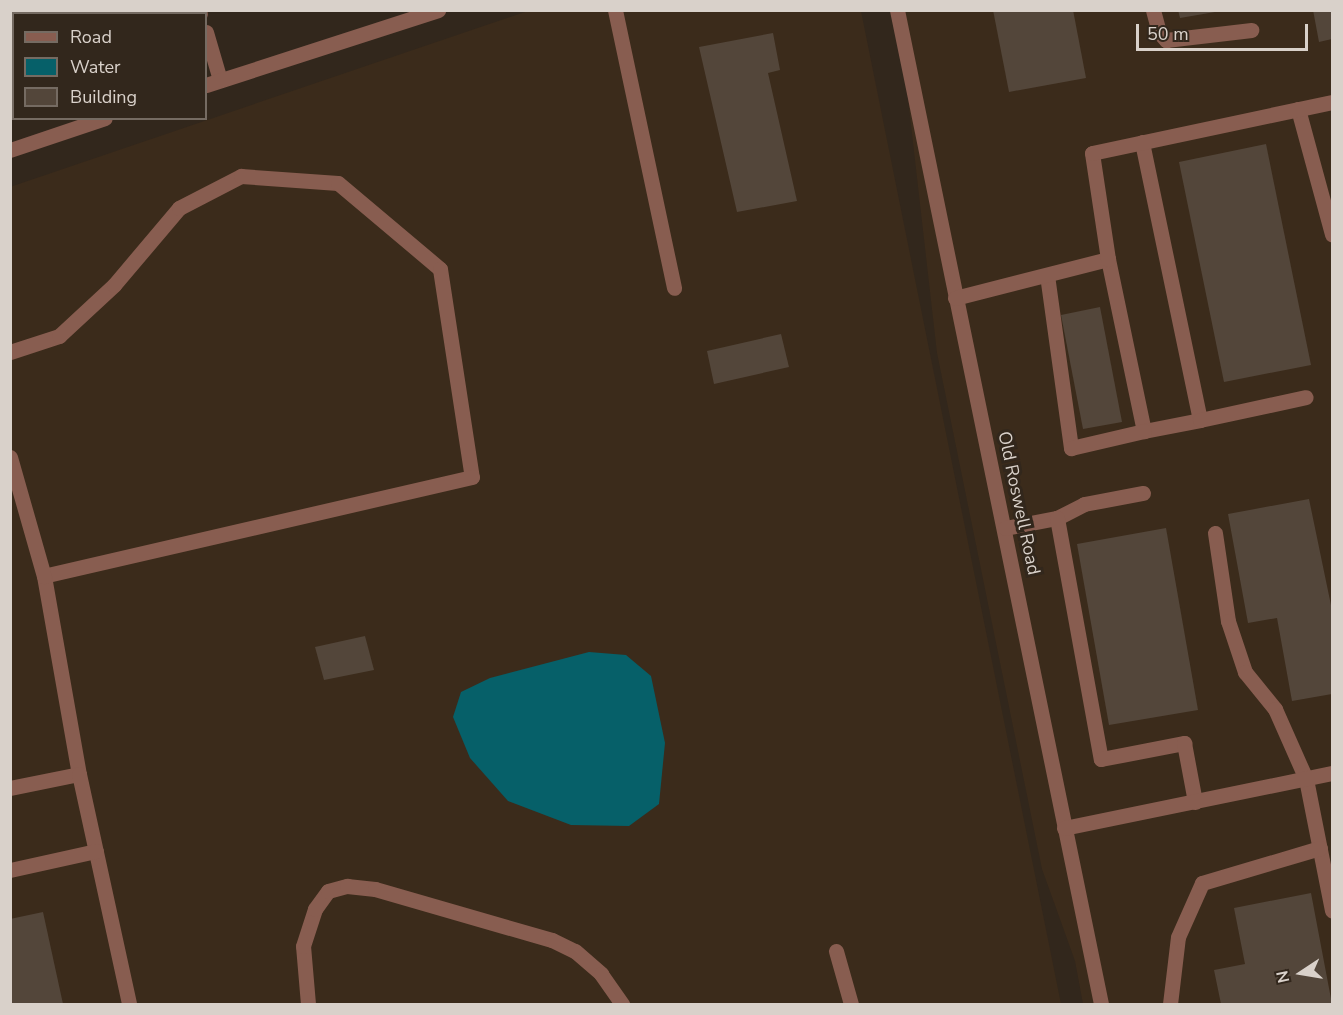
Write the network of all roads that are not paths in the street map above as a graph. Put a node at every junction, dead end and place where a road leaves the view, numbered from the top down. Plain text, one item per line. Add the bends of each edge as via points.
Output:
1 (438, 10) edge
2 (615, 10) edge
3 (897, 10) edge
4 (1153, 10) edge
5 (419, 13) edge
6 (1251, 30) dead end
7 (207, 39) edge
8 (213, 82) edge
9 (1332, 102) edge
10 (1298, 109) junction
11 (99, 120) edge
12 (1142, 142) junction
13 (10, 150) edge
14 (1332, 234) edge
15 (1108, 259) junction
16 (1047, 275) junction
17 (674, 288) dead end
18 (955, 298) junction
19 (10, 352) edge
20 (1306, 396) dead end
21 (1200, 420) junction
22 (1144, 431) junction
23 (10, 457) edge
24 (1143, 493) dead end
25 (1057, 518) junction
26 (1005, 528) junction
27 (1215, 533) dead end
28 (44, 576) junction
29 (1332, 773) edge
30 (79, 774) junction
31 (1306, 778) junction
32 (10, 788) edge
33 (1195, 801) junction
34 (1064, 828) junction
35 (1320, 849) junction
36 (96, 851) junction
37 (10, 870) edge
38 (1332, 910) edge
39 (836, 951) dead end
40 (622, 1004) edge
41 (129, 1005) edge
42 (308, 1005) edge
43 (851, 1005) edge
44 (1101, 1005) edge
45 (1170, 1005) edge

1 - 5 street
2 - 17 street
3 - 18 street, Old Roswell Road
4 - 6 street via 1159,32 1166,40
5 - 8 street
7 - 8 street
9 - 10 street
10 - 12 street
10 - 14 street
11 - 13 street
12 - 15 street via 1092,153
12 - 21 street
15 - 16 street
15 - 22 street
16 - 18 street
16 - 22 street via 1071,448
18 - 26 street, Old Roswell Road
19 - 28 street via 59,336 114,285 179,208 241,176 338,183 440,269 472,477
20 - 21 street
21 - 22 street
23 - 28 street
24 - 25 street via 1084,504
25 - 26 street
25 - 33 street via 1101,759 1184,743
26 - 34 street, Old Roswell Road
27 - 31 street via 1228,621 1245,672 1275,709
28 - 30 street
29 - 31 street
30 - 32 street
30 - 36 street
31 - 33 street
31 - 35 street
33 - 34 street
34 - 44 street, Old Roswell Road
35 - 38 street
35 - 45 street via 1202,883 1178,937
36 - 37 street
36 - 41 street
39 - 43 street
40 - 42 street via 601,974 575,951 552,940 375,889 347,886 328,891 315,909 303,946

